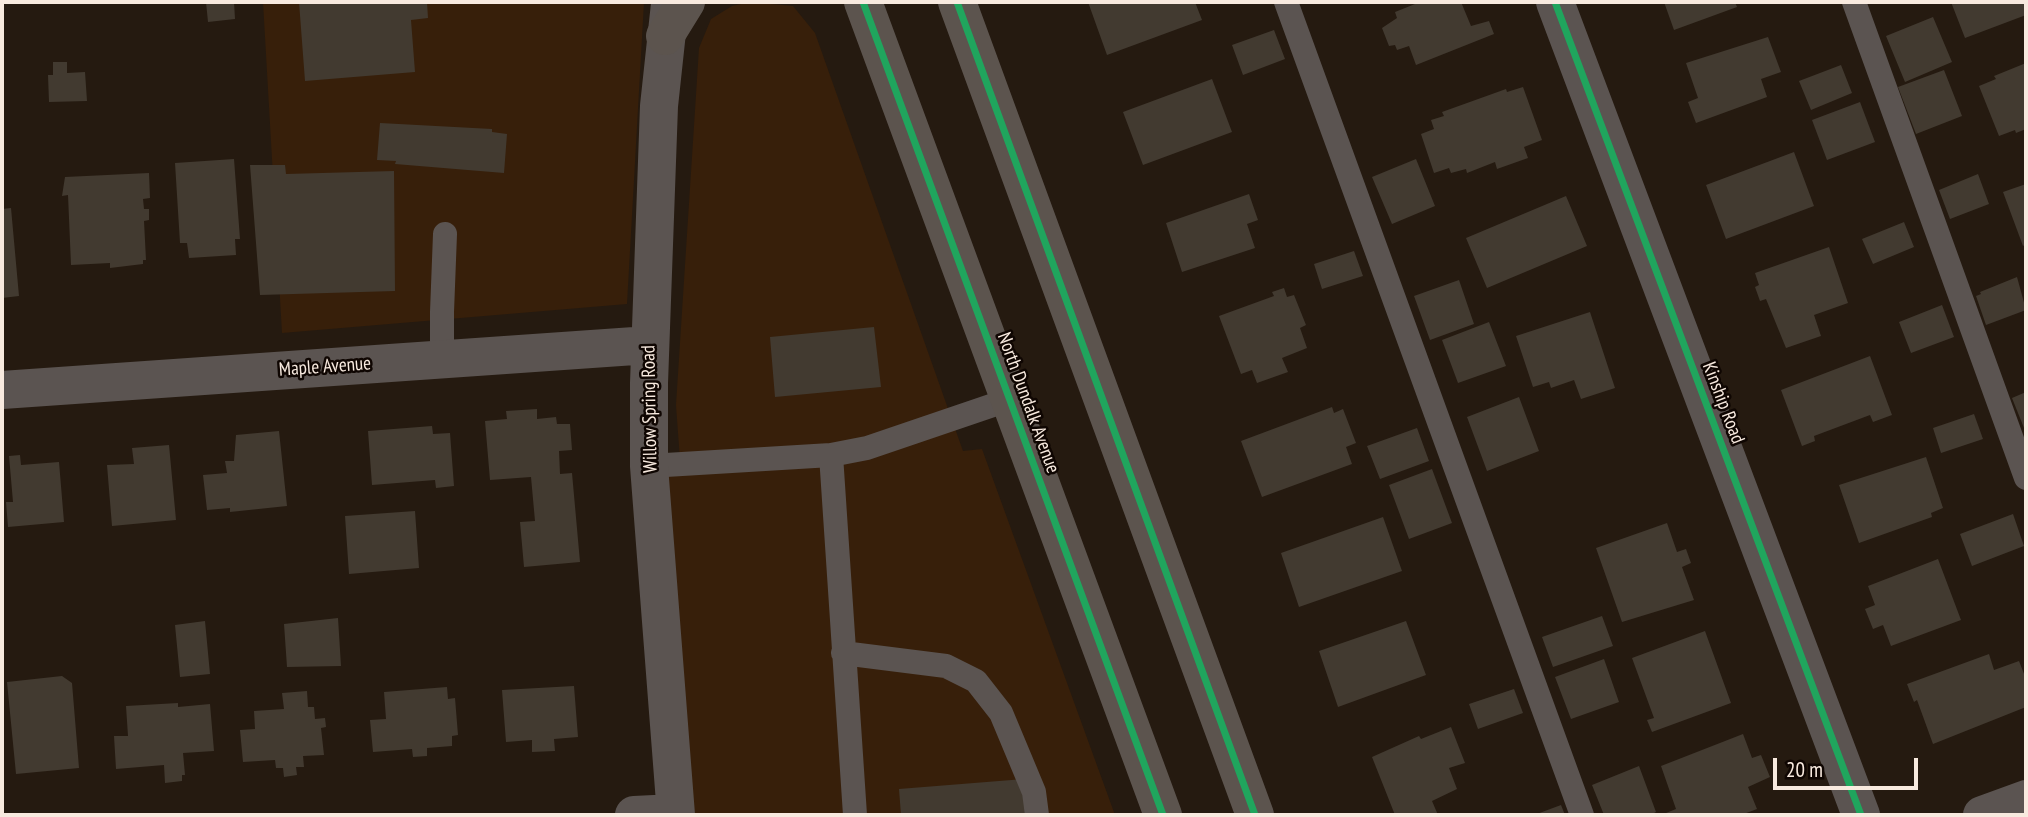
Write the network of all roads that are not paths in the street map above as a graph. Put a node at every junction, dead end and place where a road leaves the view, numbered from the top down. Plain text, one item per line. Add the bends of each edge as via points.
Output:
1 (686, 2) edge
2 (863, 2) edge
3 (957, 2) edge
4 (1286, 2) edge
5 (1555, 2) edge
6 (1853, 2) edge
7 (668, 19) edge
8 (445, 234) dead end
9 (649, 345) junction
10 (442, 359) junction
11 (2, 390) edge
12 (1010, 399) junction
13 (831, 455) junction
14 (649, 466) junction
15 (2026, 478) edge
16 (843, 653) junction
17 (2026, 799) edge
18 (676, 814) edge
19 (634, 815) edge
20 (855, 815) edge
21 (1037, 815) edge
22 (1163, 815) edge
23 (1255, 815) edge
24 (1582, 815) edge
25 (1861, 815) edge
26 (1982, 815) edge

1 - 7 main road
2 - 12 main road, North Dundalk Avenue
3 - 23 main road
4 - 24 lane
5 - 25 street, Kinship Road
6 - 15 lane
7 - 9 street, Willow Spring Road via 659,106
8 - 10 lane
9 - 10 street, Maple Avenue
9 - 14 street, Willow Spring Road
10 - 11 street, Maple Avenue
12 - 13 lane via 867,448
12 - 22 main road, North Dundalk Avenue
13 - 14 lane
13 - 16 lane
14 - 18 street, Willow Spring Road
16 - 20 lane
16 - 21 lane via 946,666 975,681 1000,713 1034,792
17 - 26 street
18 - 19 street

